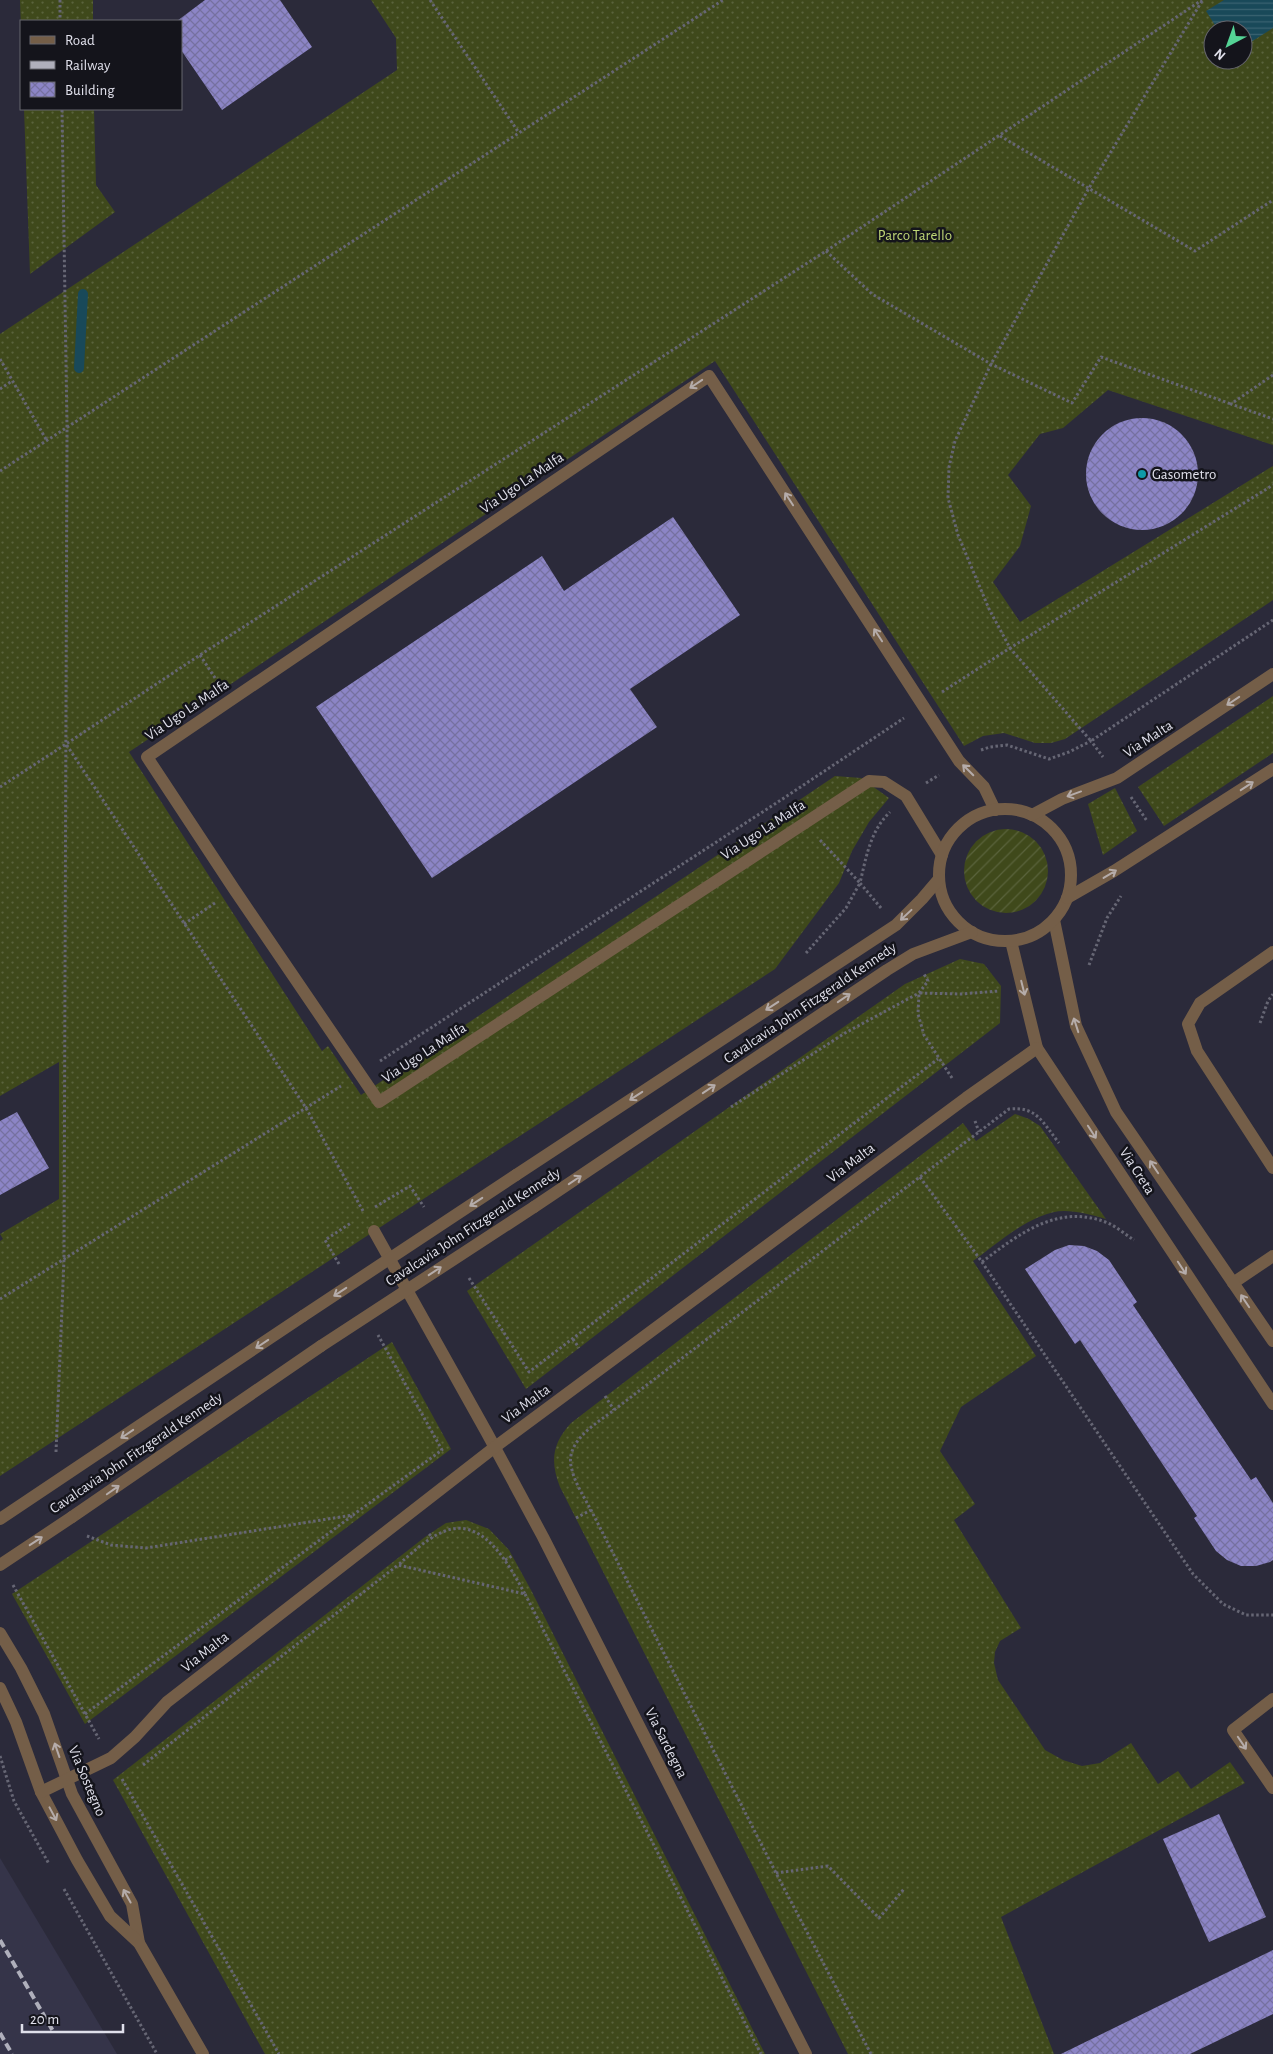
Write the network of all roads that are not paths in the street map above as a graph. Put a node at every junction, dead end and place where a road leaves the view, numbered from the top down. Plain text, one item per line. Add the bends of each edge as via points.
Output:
1 (1273, 674) edge
2 (1273, 769) edge
3 (995, 810) junction
4 (1032, 815) junction
5 (942, 855) junction
6 (939, 879) junction
7 (1067, 898) junction
8 (1054, 920) junction
9 (972, 932) junction
10 (1011, 941) junction
11 (1273, 952) edge
12 (1037, 1048) junction
13 (1273, 1168) edge
14 (374, 1231) road end
15 (1273, 1256) edge
16 (1233, 1283) junction
17 (1273, 1341) edge
18 (1273, 1404) edge
19 (495, 1447) junction
20 (0, 1519) edge
21 (0, 1565) edge
22 (0, 1633) edge
23 (0, 1688) edge
24 (1273, 1699) edge
25 (67, 1781) junction
26 (1273, 1788) edge
27 (41, 1792) junction
28 (139, 1943) junction
29 (203, 2054) edge
30 (806, 2054) edge

1 -> 4 street, Via Malta via 1117,778 1062,799
7 -> 2 street
3 - 4 street via 1014,810
3 - 5 street via 972,818 953,834
3 -> 5 street, Via Ugo La Malfa via 984,787 959,761 709,376 147,757 379,1102 869,781 884,782 906,796
4 - 7 street via 1049,825 1069,859 1071,879
5 - 6 street
6 - 9 street via 943,900 955,918
6 -> 20 street, Cavalcavia John Fitzgerald Kennedy, bridge via 896,924
7 - 8 street
8 - 10 street via 1034,935
16 -> 8 street, Via Creta via 1116,1112 1076,1026
9 - 10 street via 984,938
21 -> 9 street, Cavalcavia John Fitzgerald Kennedy, bridge via 321,1346 887,970 913,954
10 -> 12 street, Via Creta
11 - 13 street via 1200,1002 1188,1024 1196,1051
12 -> 18 street, Via Creta
12 - 19 street, Via Malta
14 - 19 street, Via Sardegna
15 - 16 street
17 -> 16 street, Via Creta
19 - 25 street, Via Malta via 167,1702 111,1758
19 - 30 street, Via Sardegna
25 -> 22 street, Via Sostegno via 44,1714
23 - 27 street, Via Sostegno
24 -> 26 street via 1233,1730
25 - 27 street, Via Malta
28 -> 25 street, Via Sostegno via 132,1904
27 -> 28 street, Via Sostegno via 110,1916
28 - 29 street, Via Sostegno

